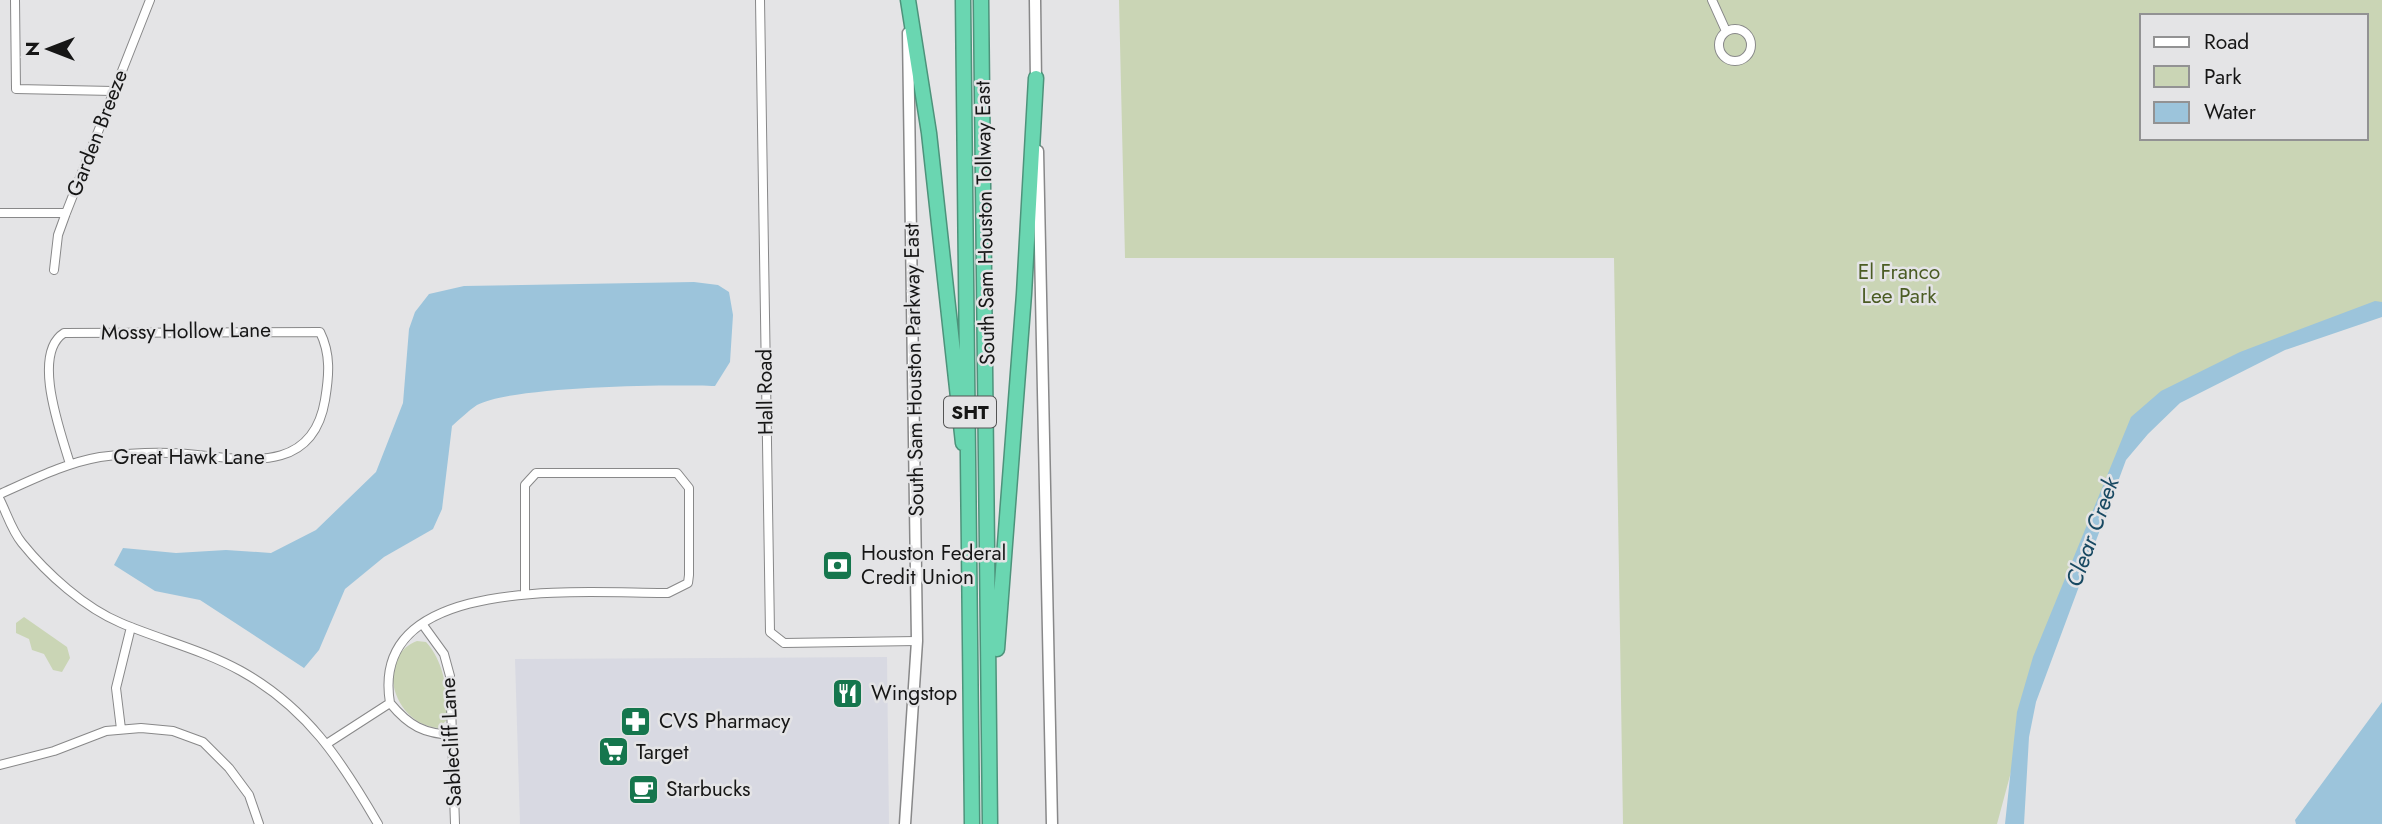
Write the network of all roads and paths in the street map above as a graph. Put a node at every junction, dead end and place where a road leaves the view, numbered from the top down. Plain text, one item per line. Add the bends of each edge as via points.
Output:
1 (15, 0) edge
2 (150, 0) edge
3 (760, 0) edge
4 (908, 0) edge
5 (963, 0) edge
6 (981, 0) edge
7 (1035, 0) edge
8 (1712, 0) edge
9 (1726, 31) dead end
10 (1036, 78) junction
11 (113, 91) junction
12 (0, 213) edge
13 (66, 213) junction
14 (54, 270) dead end
15 (320, 332) joint
16 (70, 464) junction
17 (0, 494) edge
18 (0, 500) edge
19 (971, 509) junction
20 (524, 594) junction
21 (423, 625) junction
22 (131, 627) junction
23 (917, 641) junction
24 (991, 677) junction
25 (390, 703) junction
26 (121, 729) junction
27 (454, 735) junction
28 (328, 743) junction
29 (0, 765) edge
30 (259, 824) edge
31 (378, 824) edge
32 (455, 824) edge
33 (905, 824) edge
34 (972, 824) edge
35 (990, 824) edge
36 (1052, 824) edge

1 - 11 street via 16,89
2 - 11 street, Garden Breeze
3 - 23 street, Hall Road via 770,632 784,643
4 - 19 highway via 929,133
4 - 23 main road, South Sam Houston Parkway East
5 - 19 highway, South Sam Houston Tollway East / SHT
6 - 24 highway, South Sam Houston Tollway East / SHT
7 - 10 main road
8 - 9 street
10 - 24 highway via 1001,628
10 - 36 main road
11 - 13 street, Garden Breeze
12 - 13 street
13 - 14 street, Garden Breeze
15 - 16 street, Great Hawk Lane via 327,345 329,369 325,401 319,426 296,448 272,459 171,453 100,457
15 - 16 street, Mossy Hollow Lane via 64,333 54,340 48,369
16 - 17 street, Great Hawk Lane
18 - 22 street via 21,542 75,595
19 - 34 highway, South Sam Houston Tollway East / SHT
20 - 20 street via 525,485 536,473 677,473 689,488 688,583 668,593
20 - 21 street via 457,605
21 - 25 street via 392,660
21 - 27 street, Sablecliff Lane via 444,654
22 - 26 street via 116,688
22 - 28 street via 241,671 304,716
23 - 33 main road, South Sam Houston Parkway East
24 - 35 highway, South Sam Houston Tollway East / SHT
25 - 27 street via 412,727
25 - 28 street
26 - 29 street
26 - 30 street via 173,731 203,742 249,795
27 - 32 street, Sablecliff Lane
28 - 31 street

